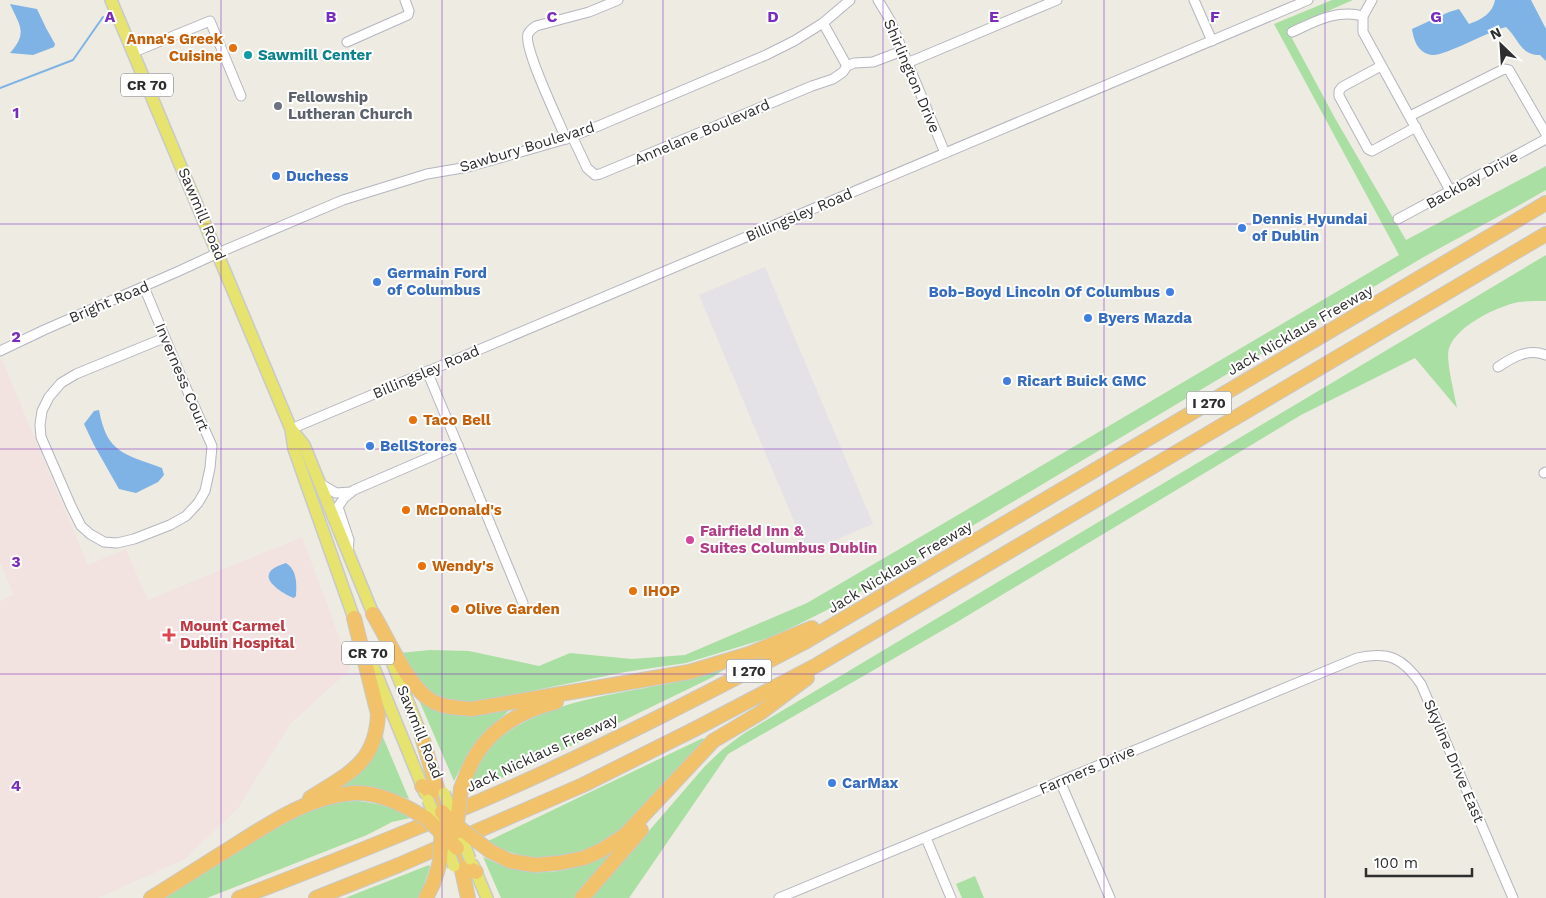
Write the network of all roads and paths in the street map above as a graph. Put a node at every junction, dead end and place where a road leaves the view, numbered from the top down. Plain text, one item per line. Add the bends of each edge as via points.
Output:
1 (111, 0) edge
2 (404, 0) edge
3 (618, 0) edge
4 (878, 0) edge
5 (1057, 0) edge
6 (1194, 0) edge
7 (1308, 0) edge
8 (1372, 0) edge
9 (848, 1) edge
10 (1363, 16) junction
11 (823, 23) junction
12 (1292, 32) dead end
13 (1212, 41) junction
14 (347, 42) dead end
15 (902, 51) junction
16 (134, 52) junction
17 (907, 63) junction
18 (847, 66) junction
19 (1381, 66) junction
20 (241, 96) dead end
21 (1410, 116) junction
22 (1416, 128) junction
23 (1546, 134) edge
24 (569, 138) junction
25 (1546, 139) edge
26 (945, 153) junction
27 (1451, 192) junction
28 (1546, 203) edge
29 (1398, 219) dead end
30 (1546, 234) edge
31 (218, 252) junction
32 (144, 287) junction
33 (164, 338) junction
34 (0, 351) edge
35 (1546, 355) edge
36 (1498, 367) dead end
37 (427, 371) junction
38 (291, 429) junction
39 (458, 445) junction
40 (319, 483) junction
41 (351, 492) junction
42 (348, 554) junction
43 (925, 572) junction
44 (523, 603) dead end
45 (373, 614) junction
46 (354, 618) junction
47 (857, 642) junction
48 (1397, 659) joint
49 (625, 684) junction
50 (422, 737) joint
51 (688, 768) junction
52 (1060, 781) junction
53 (422, 786) joint
54 (436, 796) junction
55 (442, 812) junction
56 (275, 820) junction
57 (457, 825) junction
58 (441, 832) junction
59 (926, 838) junction
60 (457, 848) junction
61 (462, 862) junction
62 (476, 872) joint
63 (152, 898) edge
64 (239, 898) edge
65 (316, 898) edge
66 (426, 898) edge
67 (468, 898) edge
68 (487, 898) edge
69 (582, 898) edge
70 (779, 898) edge
71 (951, 898) edge
72 (1110, 898) edge
73 (1513, 898) edge

1 - 16 main road, Sawmill Road / CR 70
2 - 14 street via 410,11 408,15
3 - 24 street, Annelane Boulevard via 589,12 536,26 528,34 533,61
4 - 15 street, Shirlington Drive
5 - 17 street
6 - 13 street
7 - 13 street, Billingsley Road
8 - 10 street
9 - 11 street, Sawbury Boulevard
10 - 12 street via 1334,15
10 - 19 street via 1363,32
11 - 18 street
11 - 24 street, Sawbury Boulevard via 766,55
13 - 26 street, Billingsley Road
15 - 17 street, Shirlington Drive
15 - 18 street, Annelane Boulevard via 873,62
16 - 20 street via 210,21
16 - 31 main road, Sawmill Road / CR 70
17 - 26 street, Shirlington Drive
18 - 24 street, Annelane Boulevard via 833,79 600,174 587,168
19 - 21 street
19 - 22 street via 1339,91 1368,149 1372,151
21 - 22 street
21 - 23 street via 1504,69 1508,70
22 - 27 street
24 - 31 street, Sawbury Boulevard via 427,174 360,195
25 - 27 street, Backbay Drive
26 - 37 street, Billingsley Road
27 - 29 street, Backbay Drive
28 - 43 highway, Jack Nicklaus Freeway / I 270
30 - 47 highway, I 270
31 - 32 street, Bright Road
31 - 38 main road, Sawmill Road / CR 70
32 - 33 street, Inverness Court
32 - 34 street, Bright Road
33 - 33 street, Inverness Court via 76,374 61,383 42,411 41,437 80,526 104,542 134,539 170,525 186,516 205,491 212,446
35 - 36 street via 1521,354
37 - 38 street, Billingsley Road
37 - 39 street
38 - 40 main road, Sawmill Road / CR 70 via 304,445
38 - 46 main road, Sawmill Road / CR 70 via 294,449
39 - 41 street
39 - 44 street
40 - 41 street via 336,493
40 - 42 main road, Sawmill Road / CR 70
41 - 42 street via 338,507 349,540
42 - 45 main road, Sawmill Road / CR 70
43 - 49 highway via 796,636 749,654 689,672
43 - 64 highway, Jack Nicklaus Freeway / I 270 via 803,643 688,703 519,784
45 - 49 highway via 421,693 451,708 472,709
45 - 50 main road, Sawmill Road / CR 70
46 - 53 main road, Sawmill Road / CR 70
46 - 56 highway via 378,714 374,743 355,768
47 - 51 highway via 760,713 713,741
47 - 65 highway, I 270 via 582,785
48 - 52 street, Farmers Drive via 1382,655 1357,658
48 - 73 street, Skyline Drive East via 1411,669 1421,684
49 - 57 highway, bridge via 543,705 504,725 487,740 474,759 461,788
50 - 54 highway
51 - 57 highway, bridge via 625,836 584,858 535,865 510,861 490,851
51 - 69 highway via 670,796
52 - 59 street, Farmers Drive
52 - 72 street
53 - 54 highway
54 - 55 highway
54 - 57 main road, Sawmill Road, bridge
54 - 58 main road, Sawmill Road, bridge
55 - 57 highway, bridge
55 - 58 highway, bridge
56 - 58 highway, bridge via 330,796 355,793 394,800 426,818
56 - 63 highway
57 - 60 highway, bridge
57 - 61 main road, Sawmill Road, bridge
58 - 60 highway, bridge
58 - 61 main road, Sawmill Road, bridge
58 - 66 highway, bridge via 440,861
59 - 70 street, Farmers Drive
59 - 71 street
60 - 61 highway
61 - 62 highway
61 - 67 highway
62 - 68 main road

